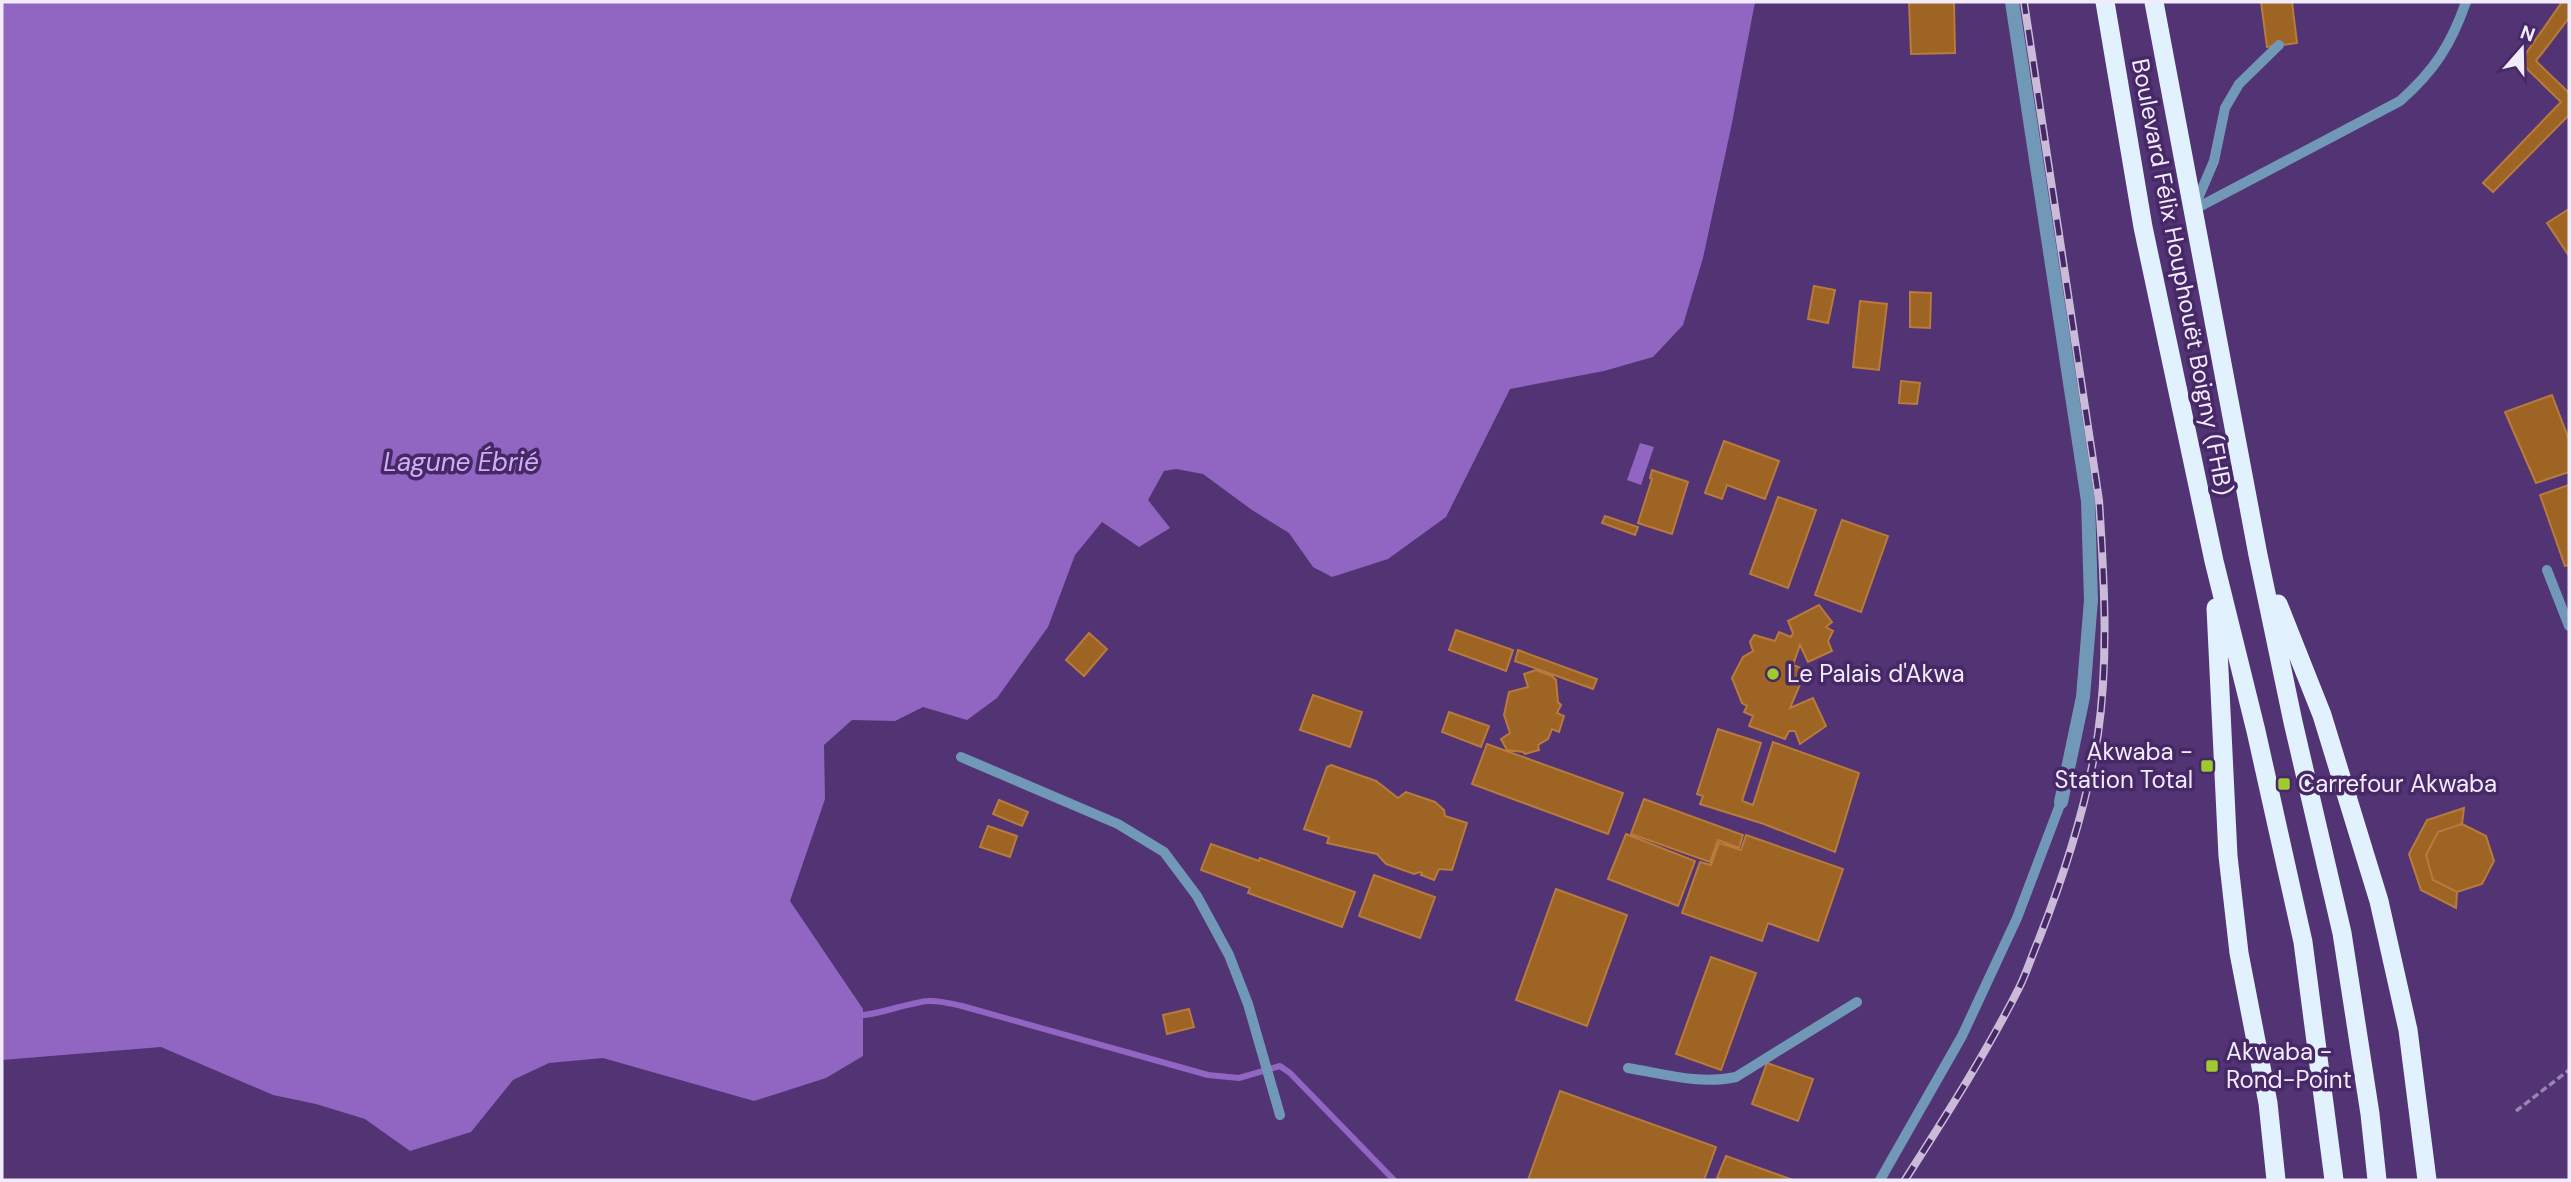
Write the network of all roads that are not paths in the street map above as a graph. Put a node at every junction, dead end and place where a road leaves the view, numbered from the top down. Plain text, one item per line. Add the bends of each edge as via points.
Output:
1 (2012, 2) edge
2 (2105, 2) edge
3 (2154, 2) edge
4 (2466, 2) edge
5 (2279, 45) dead end
6 (2192, 210) junction
7 (2258, 555) junction
8 (2214, 561) junction
9 (2547, 570) dead end
10 (2569, 626) edge
11 (961, 757) dead end
12 (2061, 803) joint
13 (1857, 1002) dead end
14 (1628, 1068) dead end
15 (1280, 1115) dead end
16 (1880, 1180) edge
17 (2276, 1180) edge
18 (2334, 1180) edge
19 (2377, 1180) edge
20 (2427, 1180) edge

1 - 12 street via 2088,501 2091,600 2082,697
2 - 8 highway, Boulevard Félix Houphouët Boigny (FHB) via 2143,227
3 - 6 highway, Boulevard Félix Houphouët Boigny (FHB)
4 - 6 lane via 2456,31 2427,77 2400,101
5 - 6 lane via 2239,84 2225,108 2214,161
6 - 7 highway, Boulevard Félix Houphouët Boigny (FHB)
7 - 19 highway via 2342,933
7 - 20 highway via 2322,715 2379,901 2408,1030
8 - 17 highway via 2228,856
8 - 18 highway via 2303,942
9 - 10 lane
11 - 15 lane via 1118,824 1164,852 1212,920 1248,1004
12 - 16 lane via 2017,918 1962,1037
13 - 14 lane via 1736,1077 1693,1080

